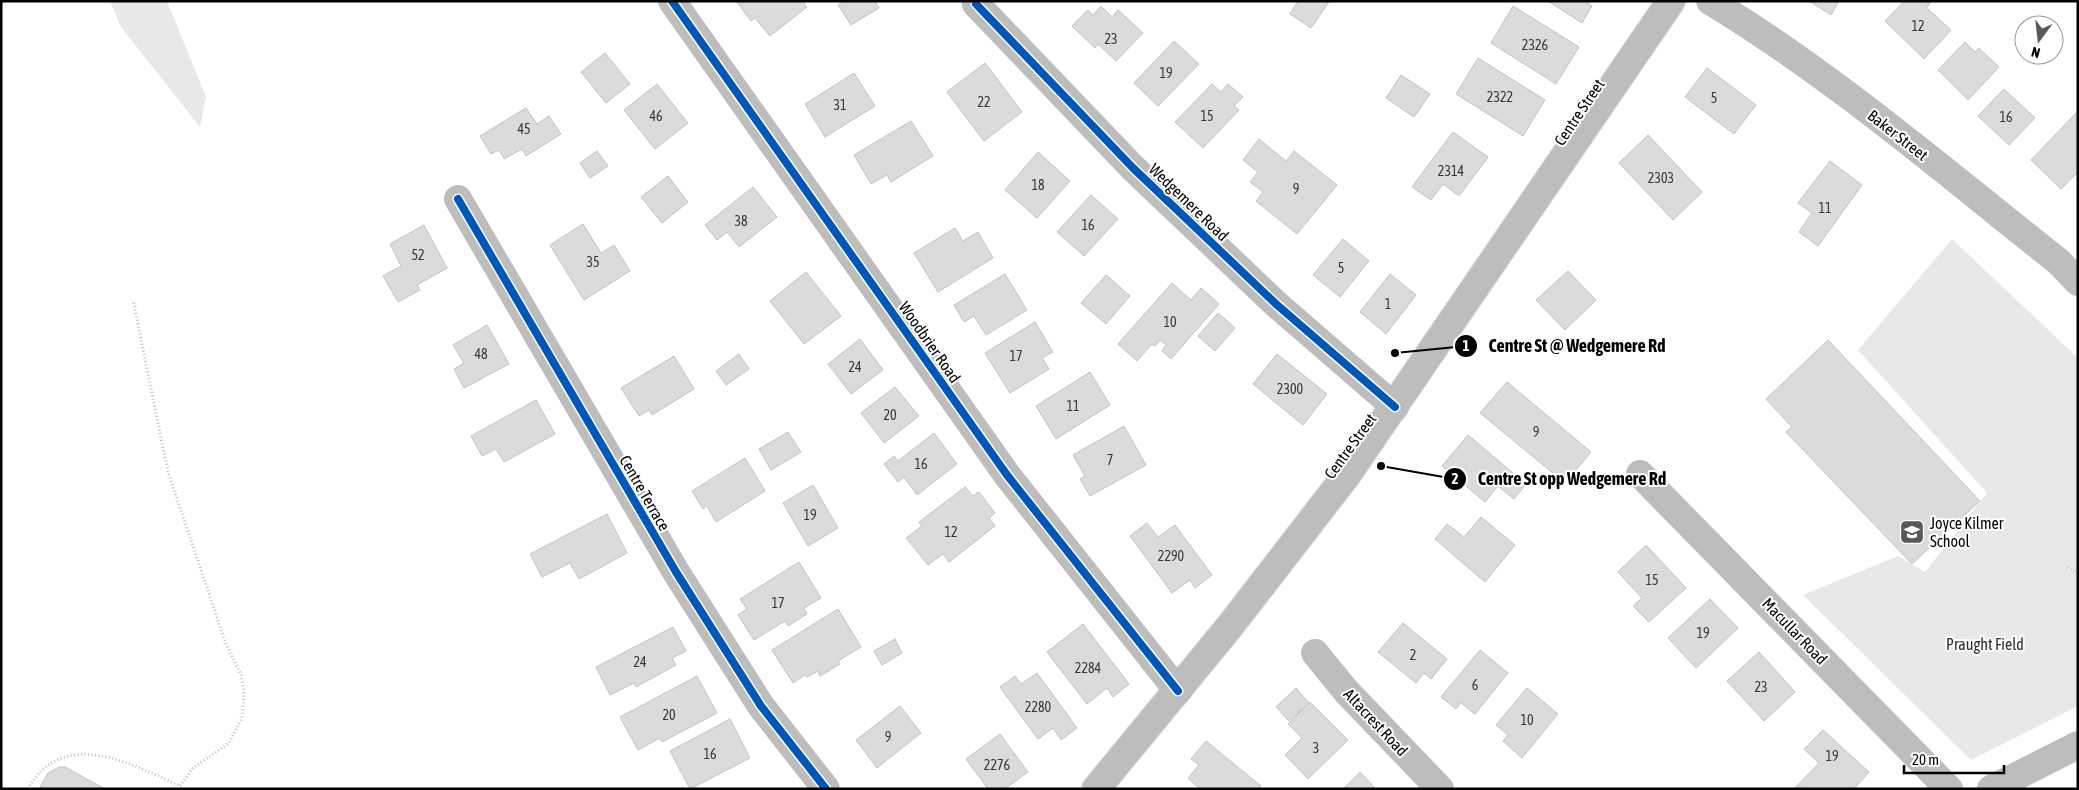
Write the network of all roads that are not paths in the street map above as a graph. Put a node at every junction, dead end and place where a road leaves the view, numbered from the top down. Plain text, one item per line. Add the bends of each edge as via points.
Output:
1 (672, 1) edge
2 (1671, 1) edge
3 (1710, 1) edge
4 (976, 4) dead end
5 (458, 199) dead end
6 (2078, 282) edge
7 (1395, 407) junction
8 (1640, 474) dead end
9 (1315, 652) dead end
10 (1178, 691) junction
11 (2078, 745) edge
12 (826, 789) edge
13 (1096, 789) edge
14 (1440, 789) edge
15 (1948, 789) edge
16 (1991, 789) edge

1 - 10 street, Woodbrier Road via 1007,475
2 - 7 street, Centre Street
3 - 6 street, Baker Street via 1749,25 1864,108 2059,262
4 - 7 street, Wedgemere Road via 1140,174 1276,304
5 - 12 street, Centre Terrace via 676,572 761,706
7 - 10 street, Centre Street via 1295,543
8 - 15 street, Macullar Road
9 - 14 street, Altacrest Road via 1346,691
10 - 13 street, Centre Street
11 - 16 street

